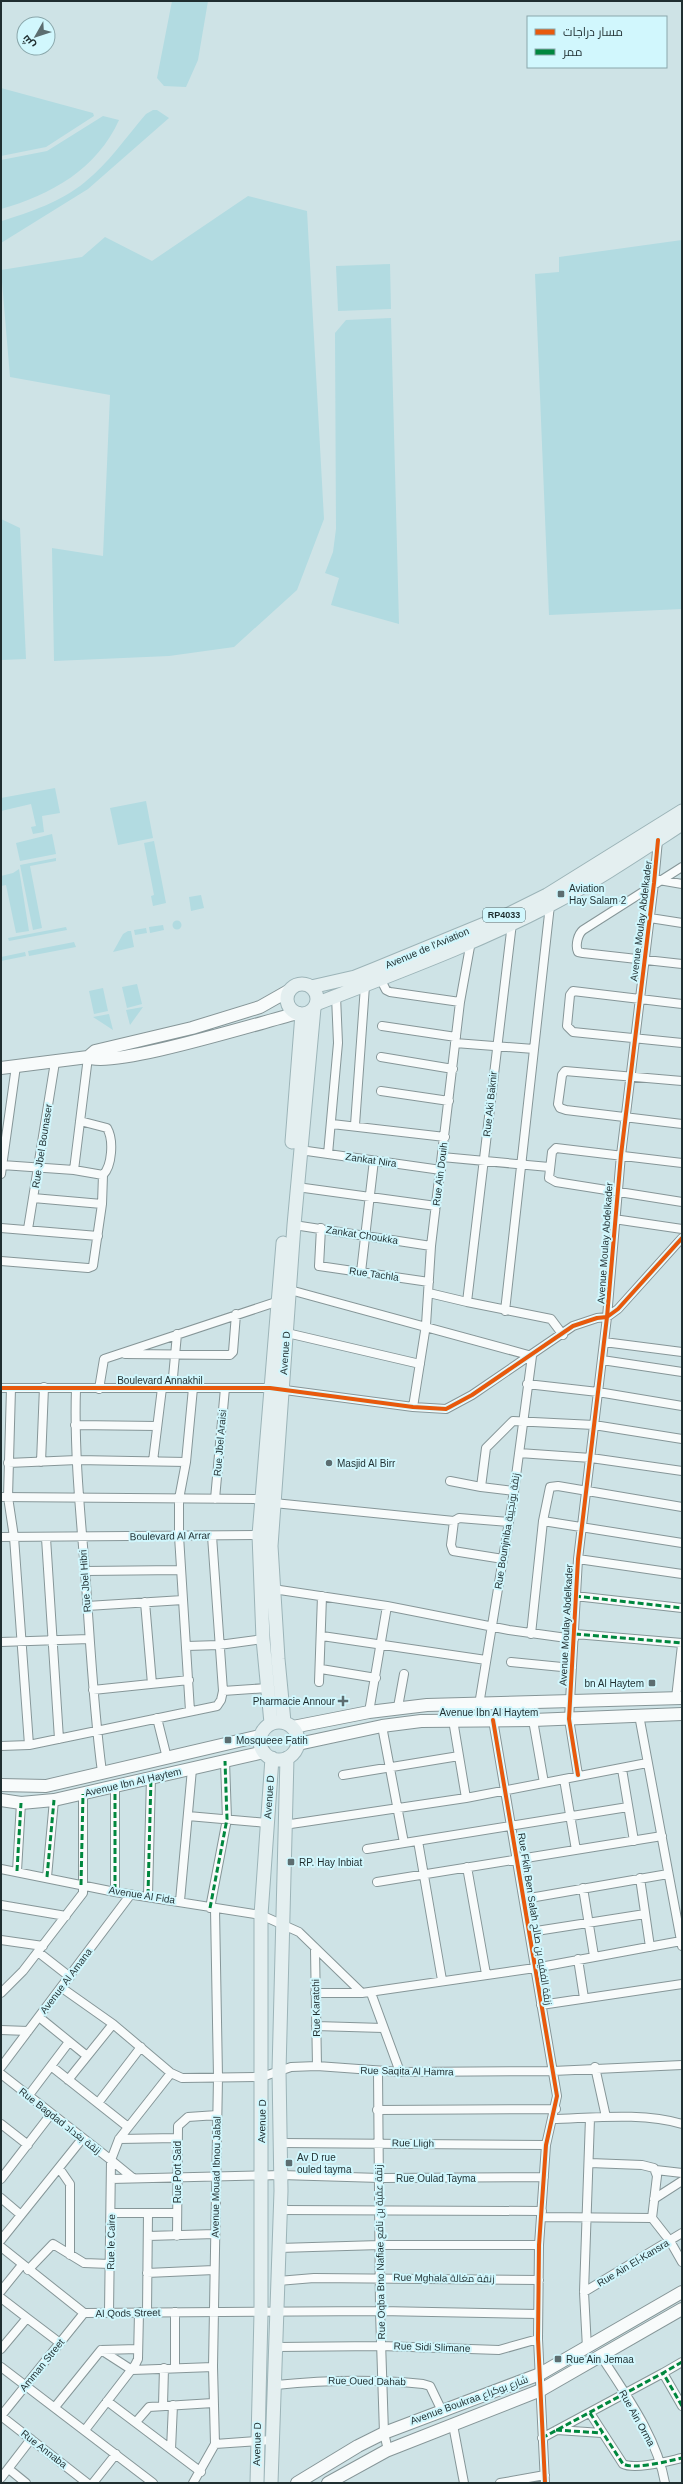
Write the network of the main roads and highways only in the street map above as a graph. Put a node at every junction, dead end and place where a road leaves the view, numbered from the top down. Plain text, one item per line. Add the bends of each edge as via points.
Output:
1 (682, 812) edge
2 (682, 824) edge
3 (311, 987) junction
4 (315, 1006) junction
5 (300, 1013) junction
6 (276, 1389) junction
7 (267, 1501) junction
8 (271, 1723) junction
9 (289, 1725) junction
10 (268, 1755) junction
11 (287, 1758) junction
12 (257, 2483) edge
13 (271, 2483) edge

1 - 3 main road, Avenue de l'Aviation / RP4033 via 584,874 509,914 355,977
2 - 4 main road, Avenue de l'Aviation / RP4033 via 550,905 512,924
3 - 4 main road via 316,994
3 - 5 main road, RP4033 via 302,984 290,990 288,1003
4 - 5 main road, RP4033
4 - 6 main road, Avenue D via 300,1150 287,1333
5 - 6 main road, Avenue D via 279,1301
6 - 7 main road, Avenue D
7 - 8 main road, Avenue D via 258,1535 263,1639
7 - 9 main road, Avenue D
8 - 9 main road
8 - 10 main road via 262,1730 260,1736 261,1747
9 - 11 main road via 298,1738 298,1744 296,1750
10 - 11 main road
10 - 12 main road, Avenue D via 261,1915 262,2176
11 - 13 main road, Avenue D via 279,2071 281,2175

